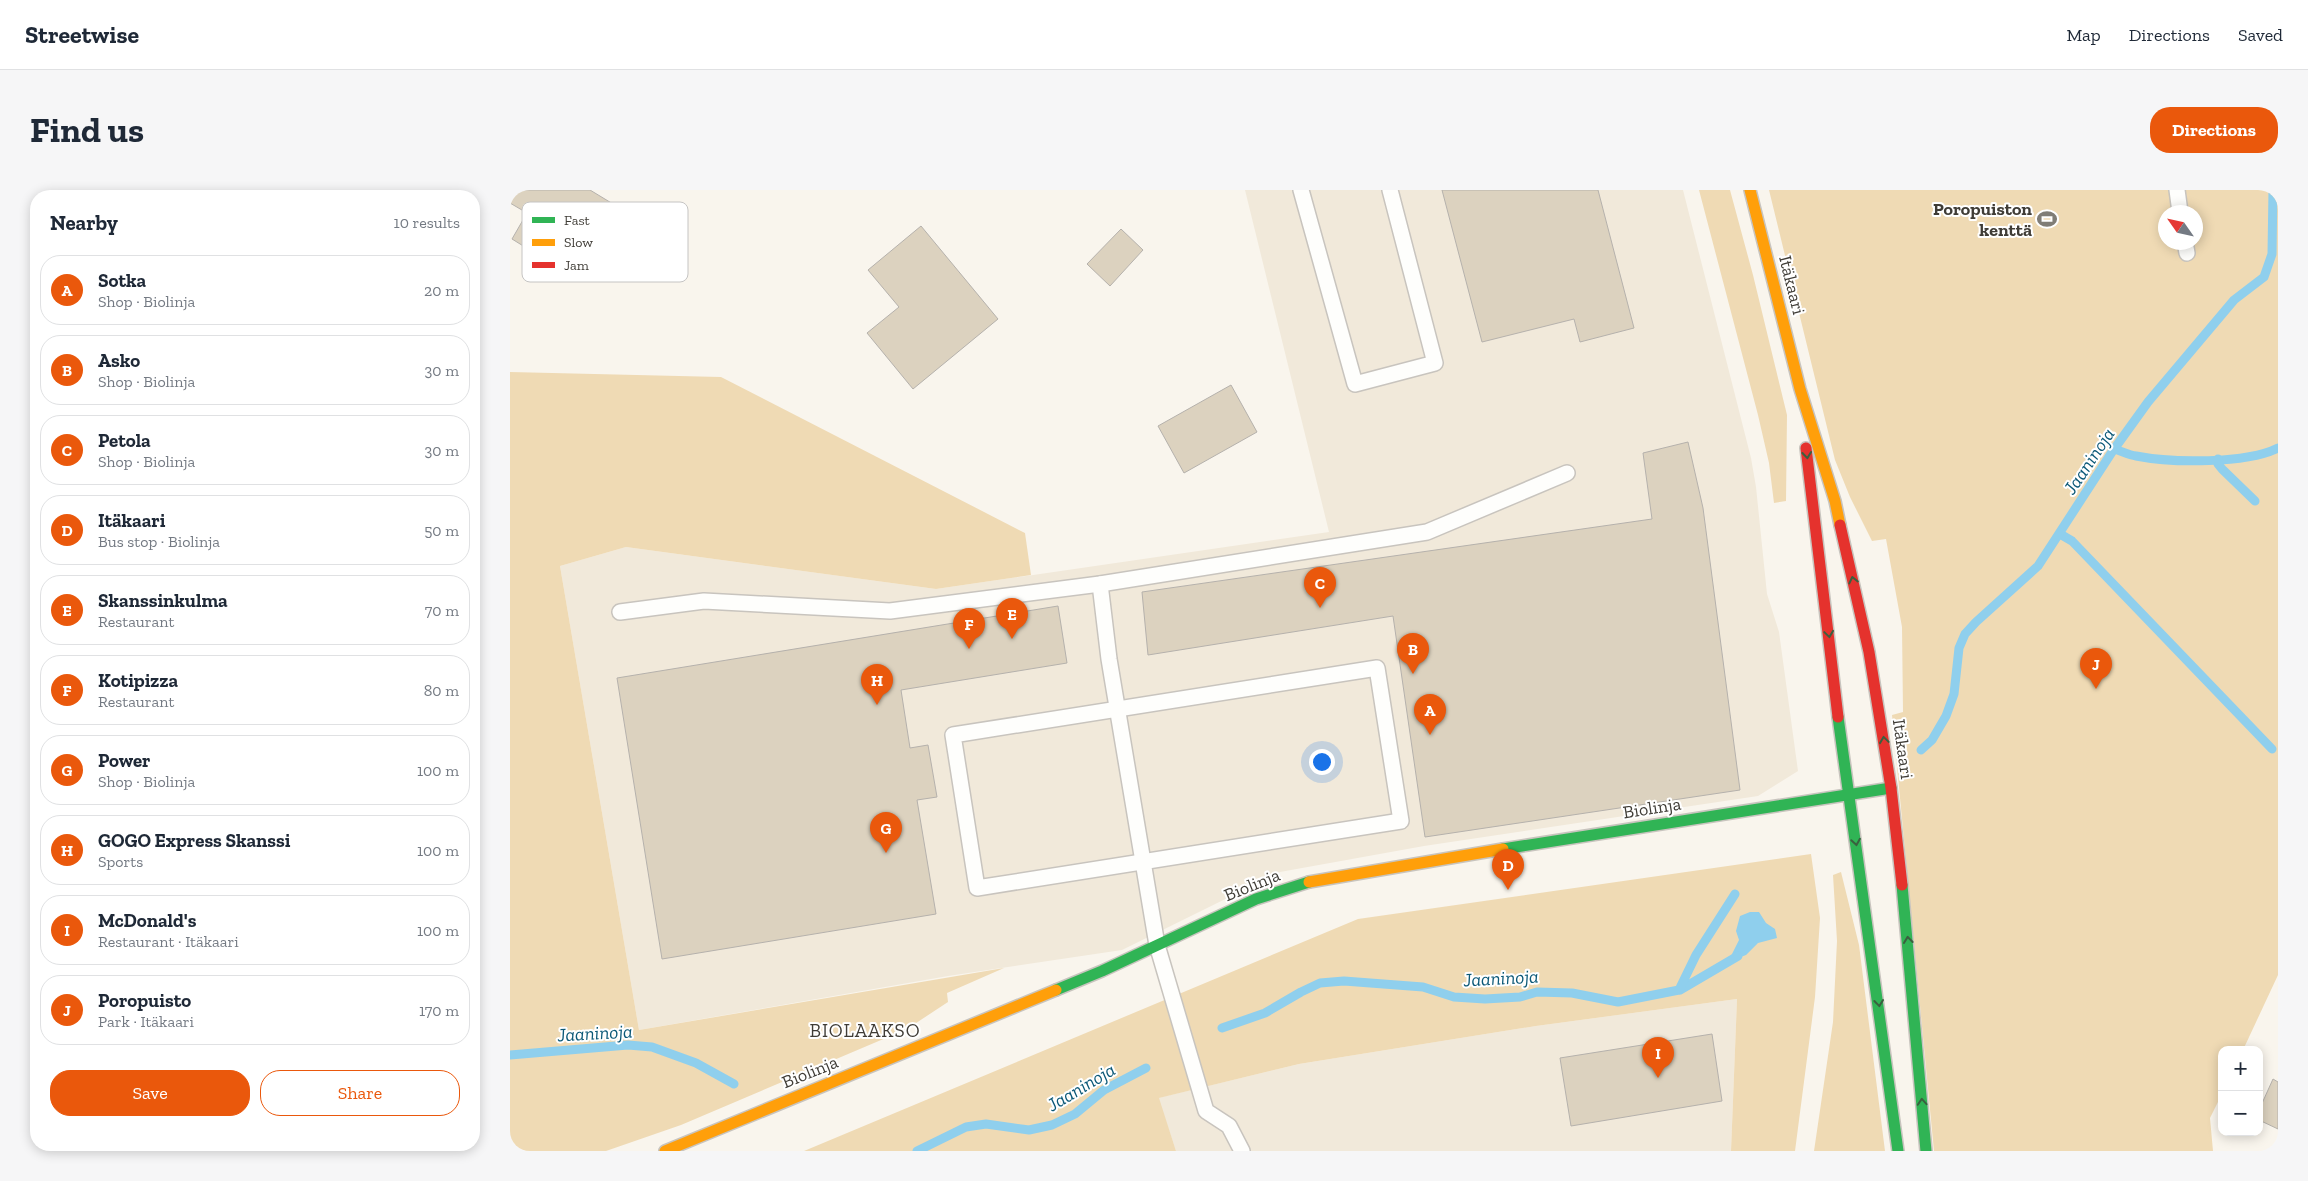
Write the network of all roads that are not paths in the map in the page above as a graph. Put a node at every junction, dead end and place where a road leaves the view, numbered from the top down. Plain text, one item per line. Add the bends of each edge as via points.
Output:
1 (1301, 190) edge
2 (1390, 190) edge
3 (1750, 190) edge
4 (2177, 190) edge
5 (2179, 205) edge
6 (1800, 389) junction
7 (1567, 473) dead end
8 (1100, 584) junction
9 (620, 612) dead end
10 (1117, 709) junction
11 (1890, 788) junction
12 (1848, 794) junction
13 (1142, 862) junction
14 (1157, 945) junction
15 (665, 1151) edge
16 (1242, 1151) edge
17 (1898, 1151) edge
18 (1926, 1151) edge

1 - 2 lane via 1355,384 1435,363
3 - 6 street, Itäkaari
4 - 5 lane
11 -> 6 street, Itäkaari via 1879,706 1857,598 1835,501
6 -> 12 street, Itäkaari
7 - 8 lane via 1427,532
8 - 9 lane via 890,611 704,601
8 - 10 lane
10 - 13 lane
10 - 13 lane via 953,735 977,888
10 - 13 lane via 1377,668 1401,821
11 - 12 street, Biolinja
18 -> 11 street, Itäkaari via 1915,1006
12 - 14 street, Biolinja via 1306,883 1256,899
12 -> 17 street, Itäkaari via 1870,932
13 - 14 lane
14 - 15 street, Biolinja via 1102,971
14 - 16 lane via 1206,1111 1229,1126

